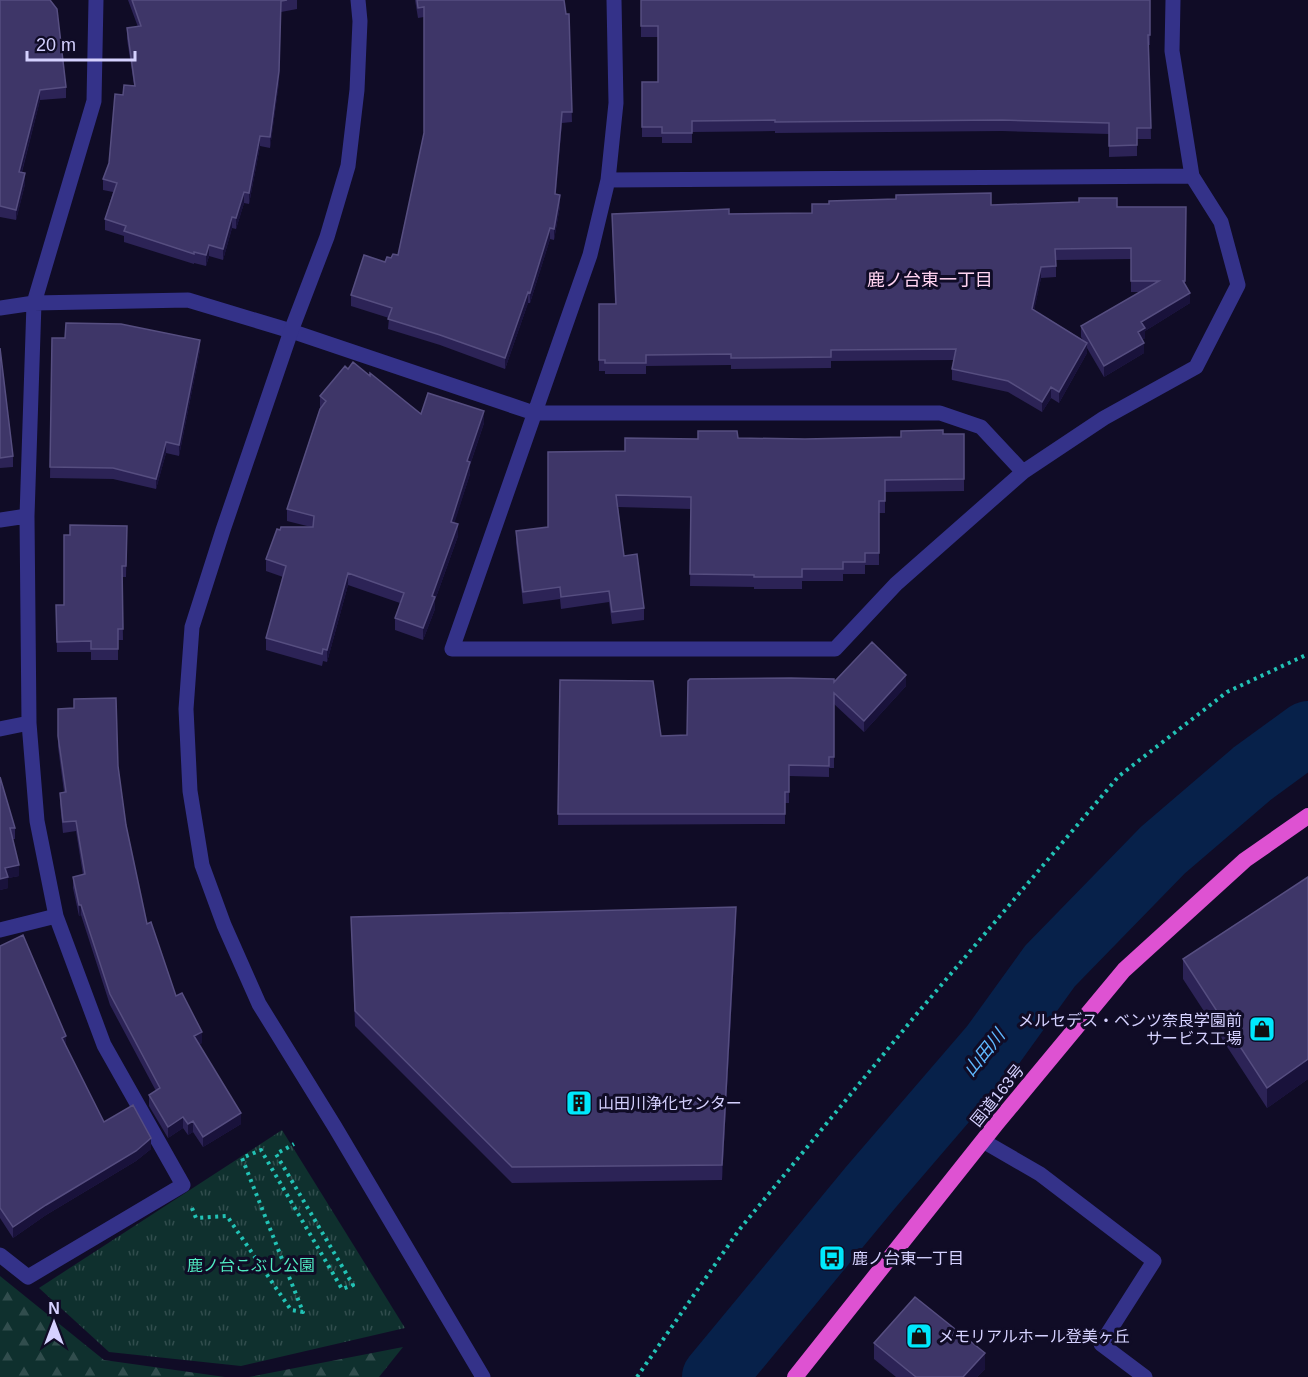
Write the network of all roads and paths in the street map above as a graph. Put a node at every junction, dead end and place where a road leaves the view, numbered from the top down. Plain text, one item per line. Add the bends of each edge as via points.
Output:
1 (96, 0) edge
2 (358, 0) edge
3 (614, 0) edge
4 (1173, 0) edge
5 (1192, 176) junction
6 (608, 180) junction
7 (34, 303) junction
8 (0, 308) edge
9 (291, 330) junction
10 (534, 413) junction
11 (1023, 472) junction
12 (27, 516) junction
13 (0, 520) edge
14 (1308, 654) edge
15 (29, 723) junction
16 (0, 729) edge
17 (1308, 816) edge
18 (56, 916) junction
19 (0, 930) edge
20 (983, 1141) junction
21 (294, 1144) dead end
22 (183, 1185) junction
23 (0, 1255) edge
24 (483, 1377) edge
25 (637, 1377) edge
26 (795, 1377) edge
27 (1145, 1377) edge

1 - 7 street via 94,101
2 - 9 street via 357,90 348,166 327,237
3 - 6 street via 616,103
4 - 5 street via 1172,51
5 - 6 street
5 - 11 street via 1221,222 1238,285 1196,367 1104,418
6 - 10 street via 590,255
7 - 8 street
7 - 9 street via 188,300
7 - 12 street
9 - 10 street
9 - 24 street via 192,627 186,709 190,791 202,865 259,1004
10 - 11 street via 940,413 981,427
10 - 11 street via 452,649 835,649 896,584
12 - 13 street
12 - 15 street
14 - 25 path via 1227,692 1119,776 739,1230
15 - 16 street
15 - 18 street via 37,821
17 - 20 highway, 国道163号 via 1245,861 1124,970
18 - 19 street
18 - 22 street via 104,1045
20 - 26 highway, 国道163号
20 - 27 street via 1040,1174 1154,1260 1101,1344
21 - 22 path via 276,1154 353,1285 342,1289 261,1150 242,1158 303,1312 291,1310 227,1216 196,1218
22 - 23 street via 28,1277

